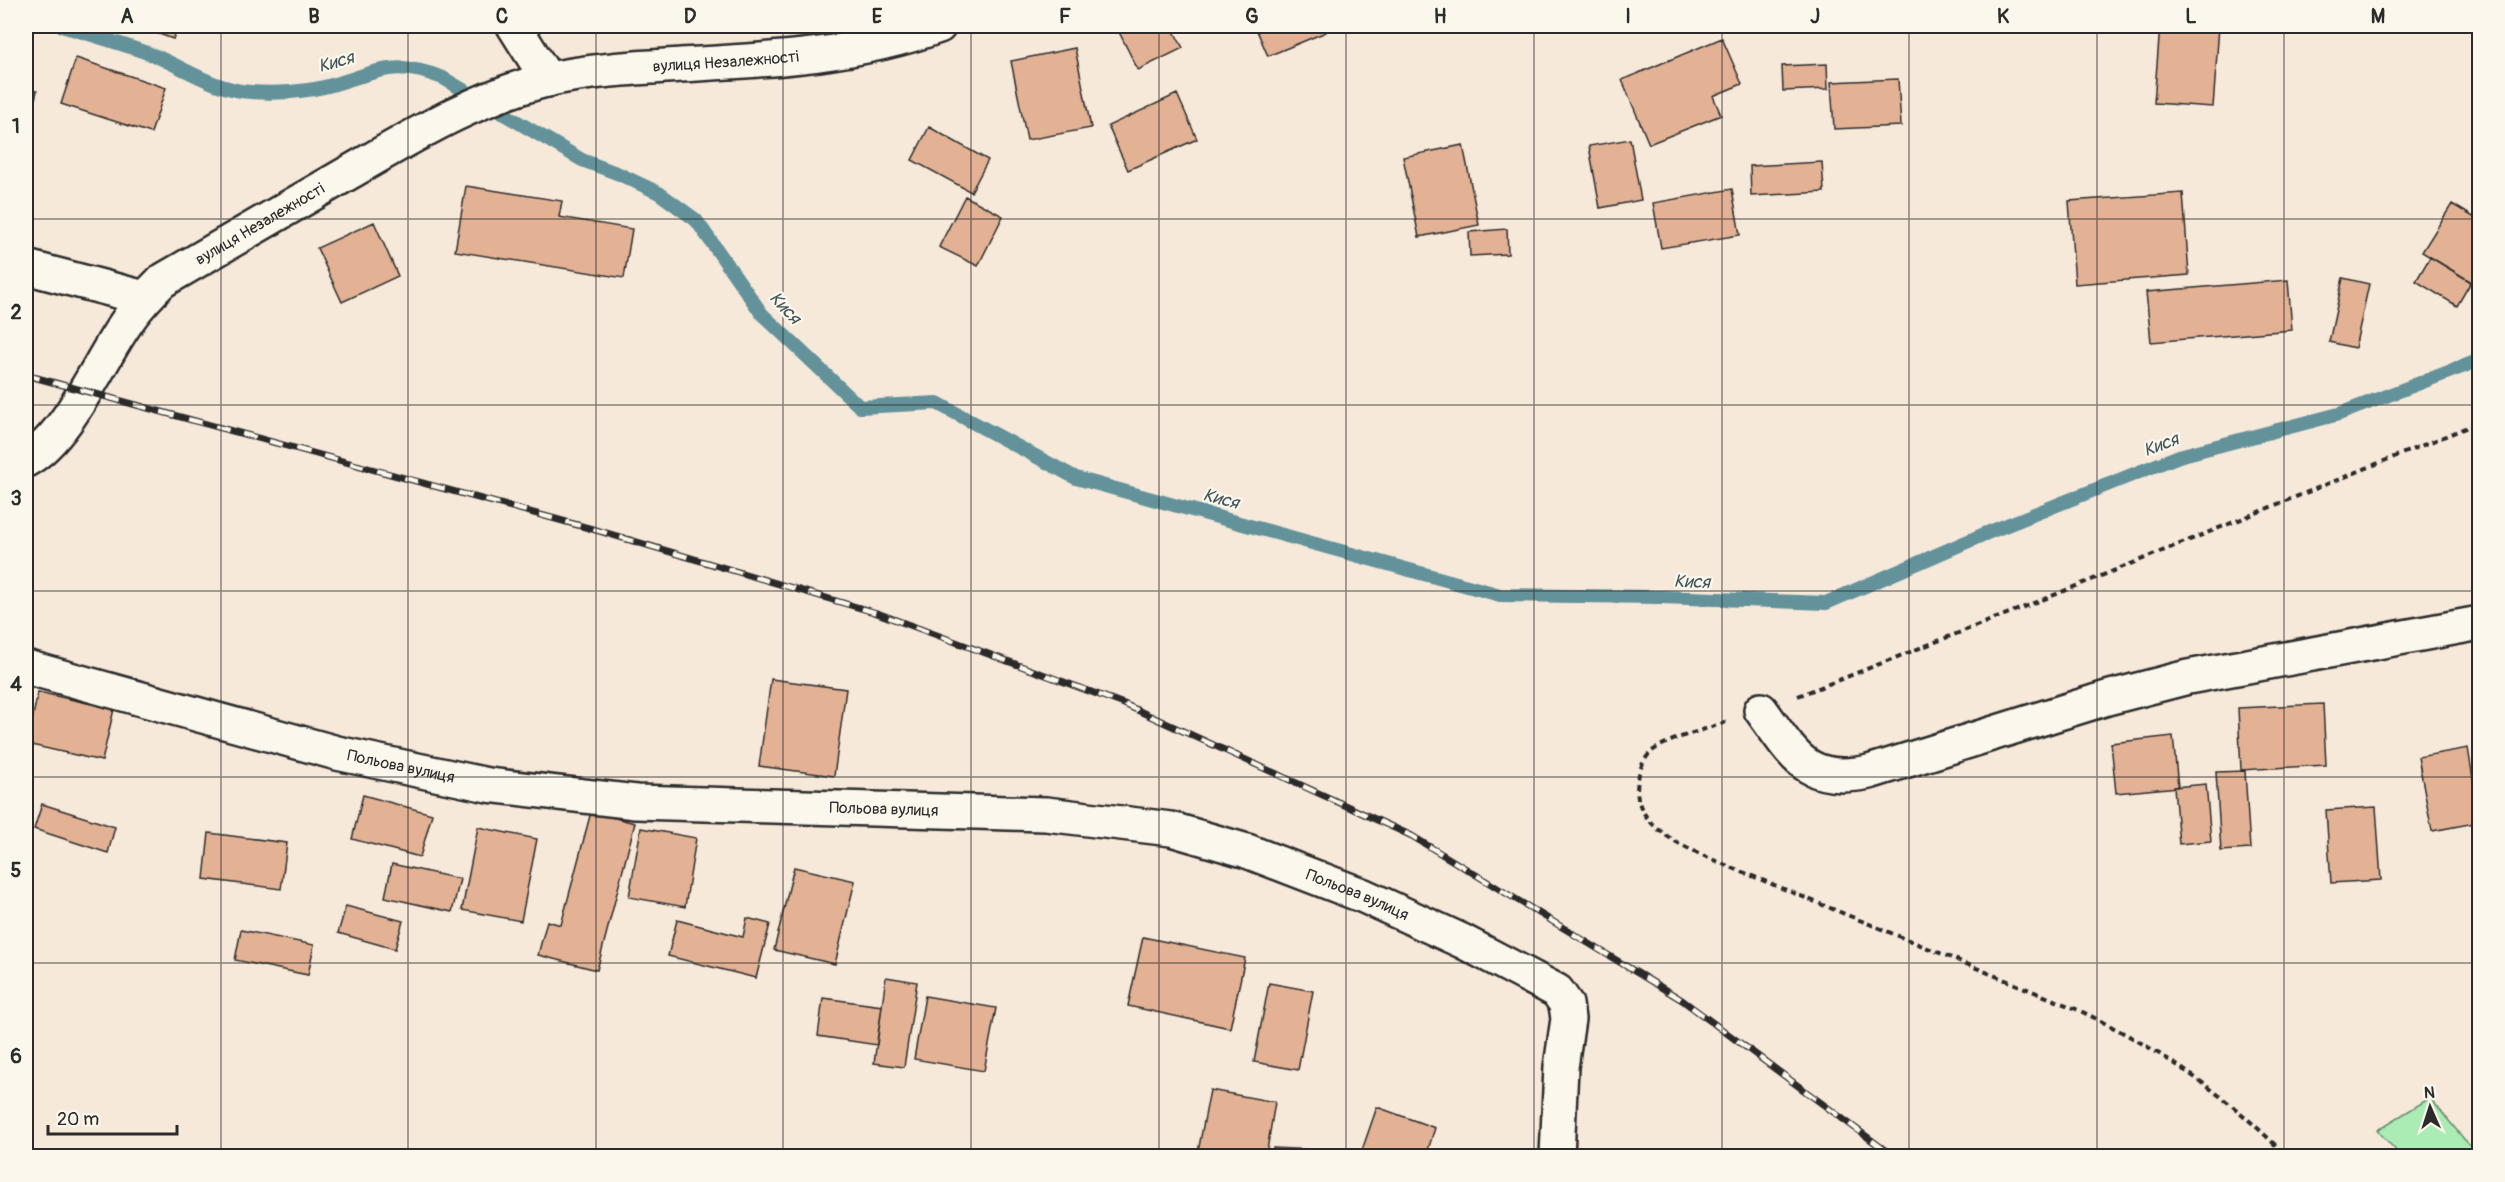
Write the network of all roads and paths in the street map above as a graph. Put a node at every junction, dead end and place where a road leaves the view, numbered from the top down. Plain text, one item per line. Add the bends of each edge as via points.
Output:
1 (514, 26) edge
2 (939, 26) edge
3 (548, 80) junction
4 (26, 267) edge
5 (144, 298) junction
6 (26, 460) edge
7 (2480, 623) edge
8 (26, 667) edge
9 (1761, 710) dead end
10 (1557, 1156) edge

1 - 3 street
2 - 3 street, вулиця Незалежності via 882,44 831,53 600,71
3 - 5 street, вулиця Незалежності via 510,90 442,119 162,281
4 - 5 street
5 - 6 street, вулиця Незалежності via 55,434
7 - 9 street via 2188,676 1849,776 1812,770 1795,756
8 - 10 street, Польова вулиця via 337,753 488,785 636,802 1046,814 1172,829 1247,851 1364,896 1557,991 1566,1004 1568,1019 1561,1067

